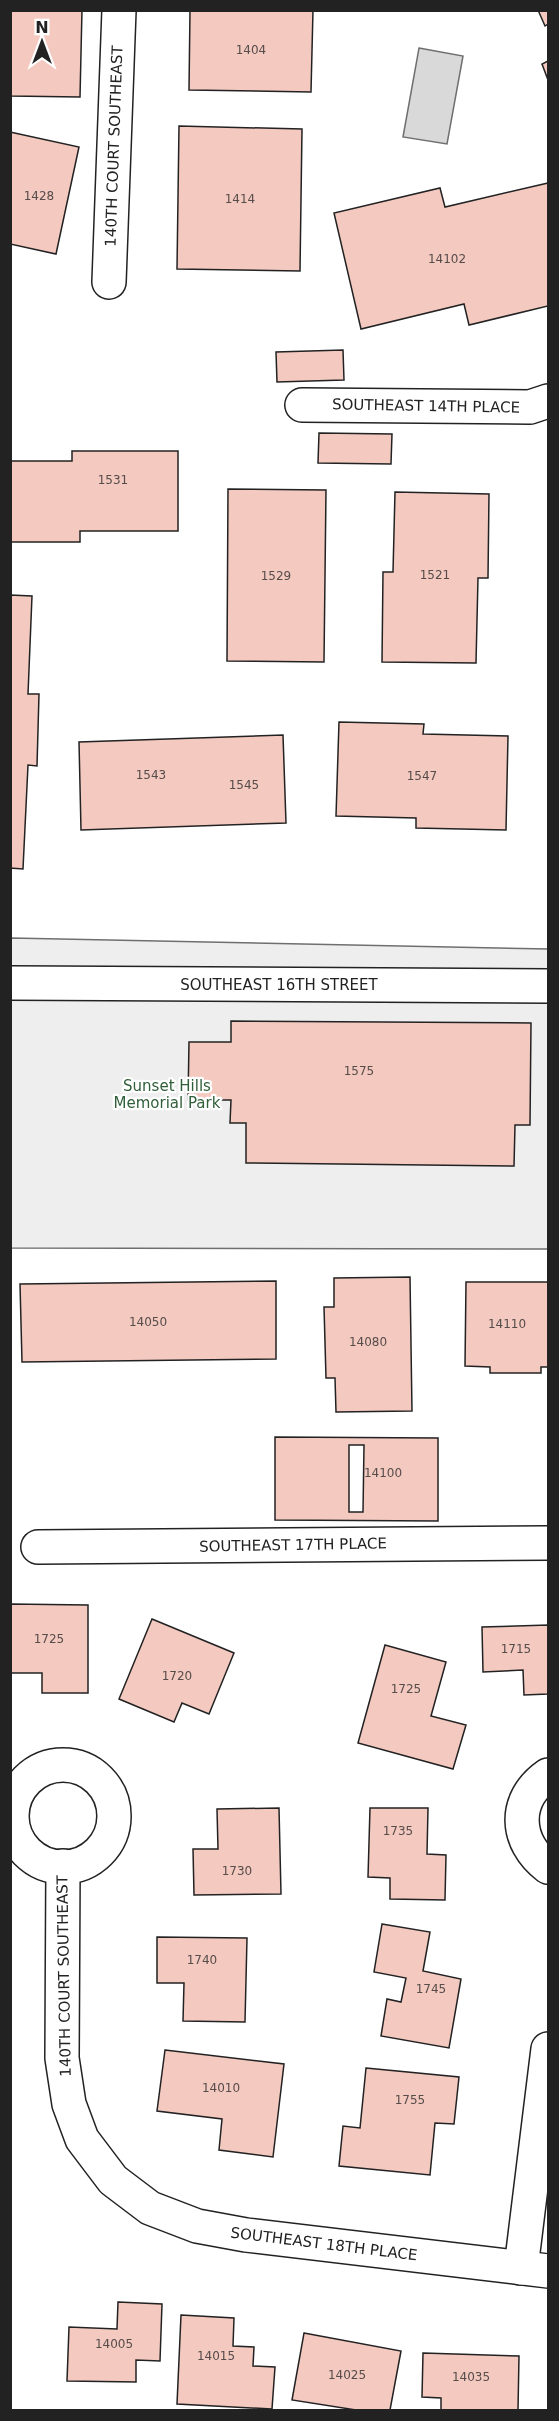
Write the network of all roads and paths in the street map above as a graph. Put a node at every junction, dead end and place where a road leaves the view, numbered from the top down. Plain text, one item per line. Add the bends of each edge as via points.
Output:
1 (118, 10) edge
2 (109, 282) dead end
3 (549, 402) edge
4 (302, 405) dead end
5 (10, 983) edge
6 (549, 986) edge
7 (549, 1543) edge
8 (38, 1547) dead end
9 (549, 1775) edge
10 (63, 1866) dead end
11 (549, 1868) edge
12 (549, 2049) edge
13 (113, 2180) joint
14 (535, 2270) edge

1 - 2 street, 140TH COURT SOUTHEAST
3 - 4 street, SOUTHEAST 14TH PLACE via 530,407
5 - 6 street, SOUTHEAST 16TH STREET
7 - 8 street, SOUTHEAST 17TH PLACE
9 - 11 street via 533,1789 524,1806 522,1825 526,1843
10 - 13 street, 140TH COURT SOUTHEAST via 62,2058 69,2104 82,2139
12 - 14 street
13 - 14 street, SOUTHEAST 18TH PLACE via 150,2208 197,2226

